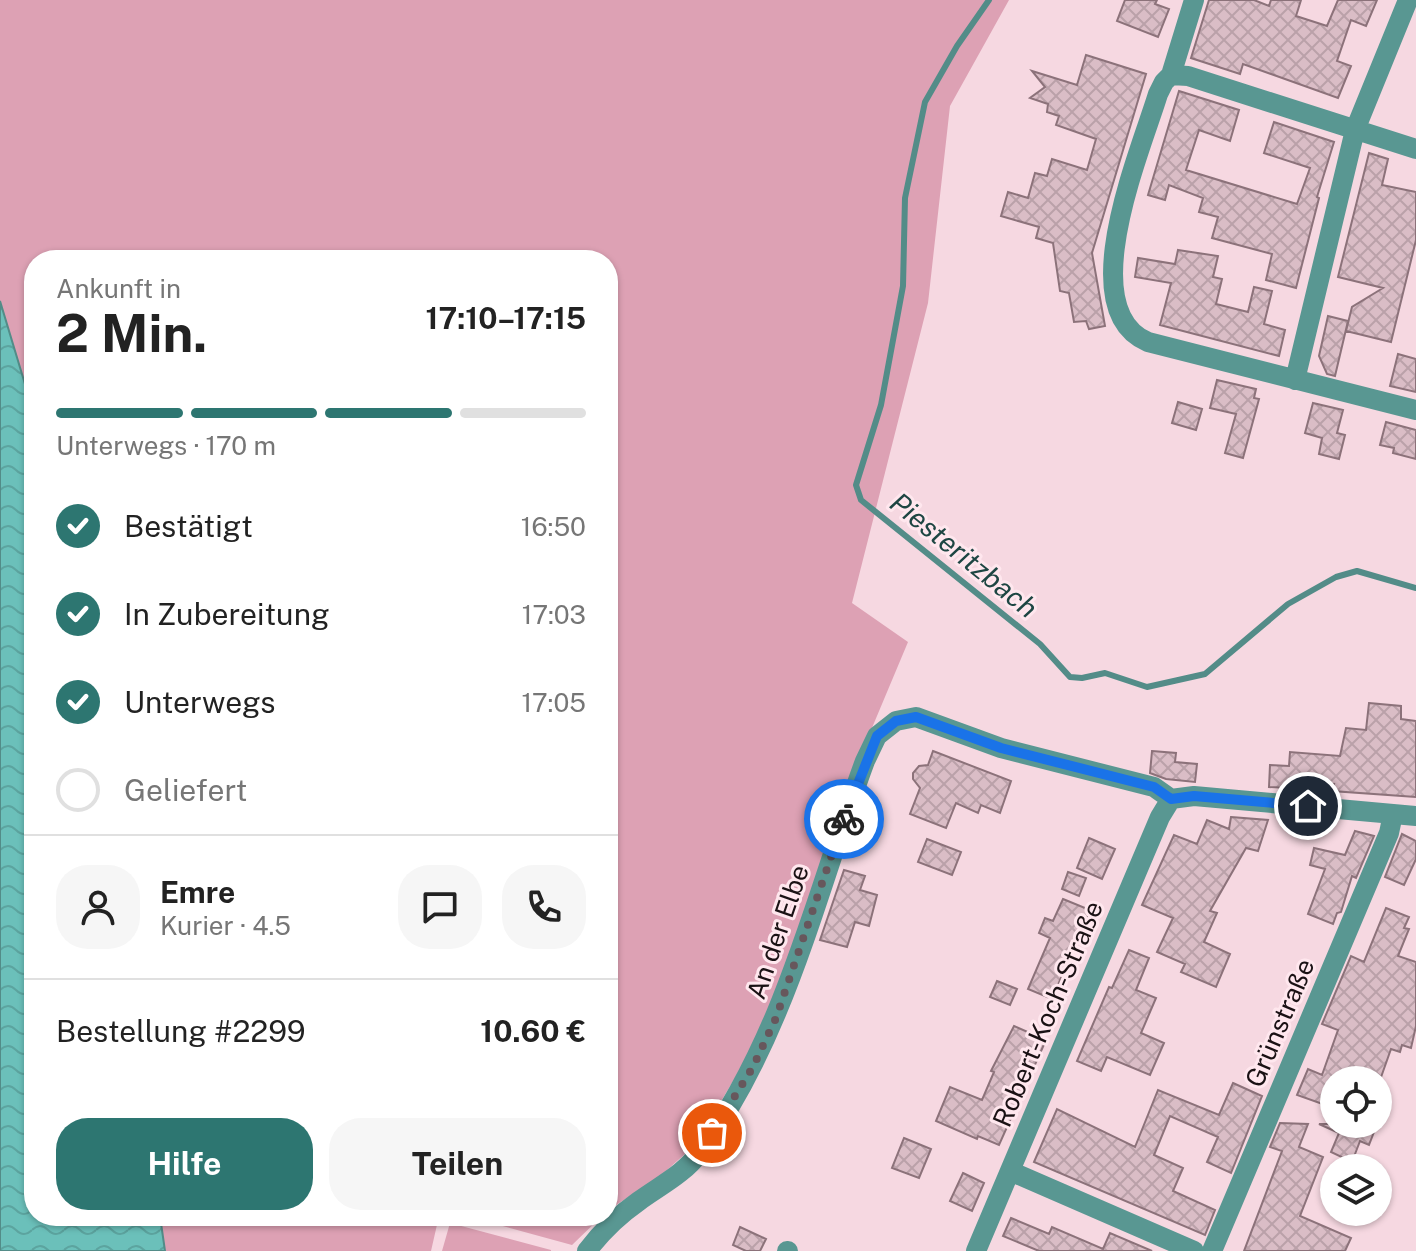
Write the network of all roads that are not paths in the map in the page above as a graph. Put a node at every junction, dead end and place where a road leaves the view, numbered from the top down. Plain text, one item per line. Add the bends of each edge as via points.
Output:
1 (1194, 0) edge
2 (1408, 0) edge
3 (1171, 75) junction
4 (1355, 130) junction
5 (1416, 149) edge
6 (1295, 380) junction
7 (1416, 410) edge
8 (1171, 799) junction
9 (1393, 814) junction
10 (1416, 816) edge
11 (1010, 1171) junction
12 (618, 1216) edge
13 (608, 1226) edge
14 (587, 1251) edge
15 (976, 1251) edge
16 (1194, 1251) edge
17 (1212, 1251) edge

1 - 3 street
2 - 4 street
3 - 4 street
3 - 6 street via 1158,94 1115,234 1119,315 1135,336 1148,342
4 - 5 street
4 - 6 street
6 - 7 street
8 - 9 street via 1194,796
8 - 11 street, Robert-Koch-Straße
8 - 12 street, An der Elbe via 1154,787 1001,748 916,717 896,721 877,736 865,761 776,1018 753,1067 699,1153
9 - 10 street
9 - 17 street, Grünstraße
11 - 15 street, Robert-Koch-Straße
11 - 16 street
13 - 14 street, An der Elbe

